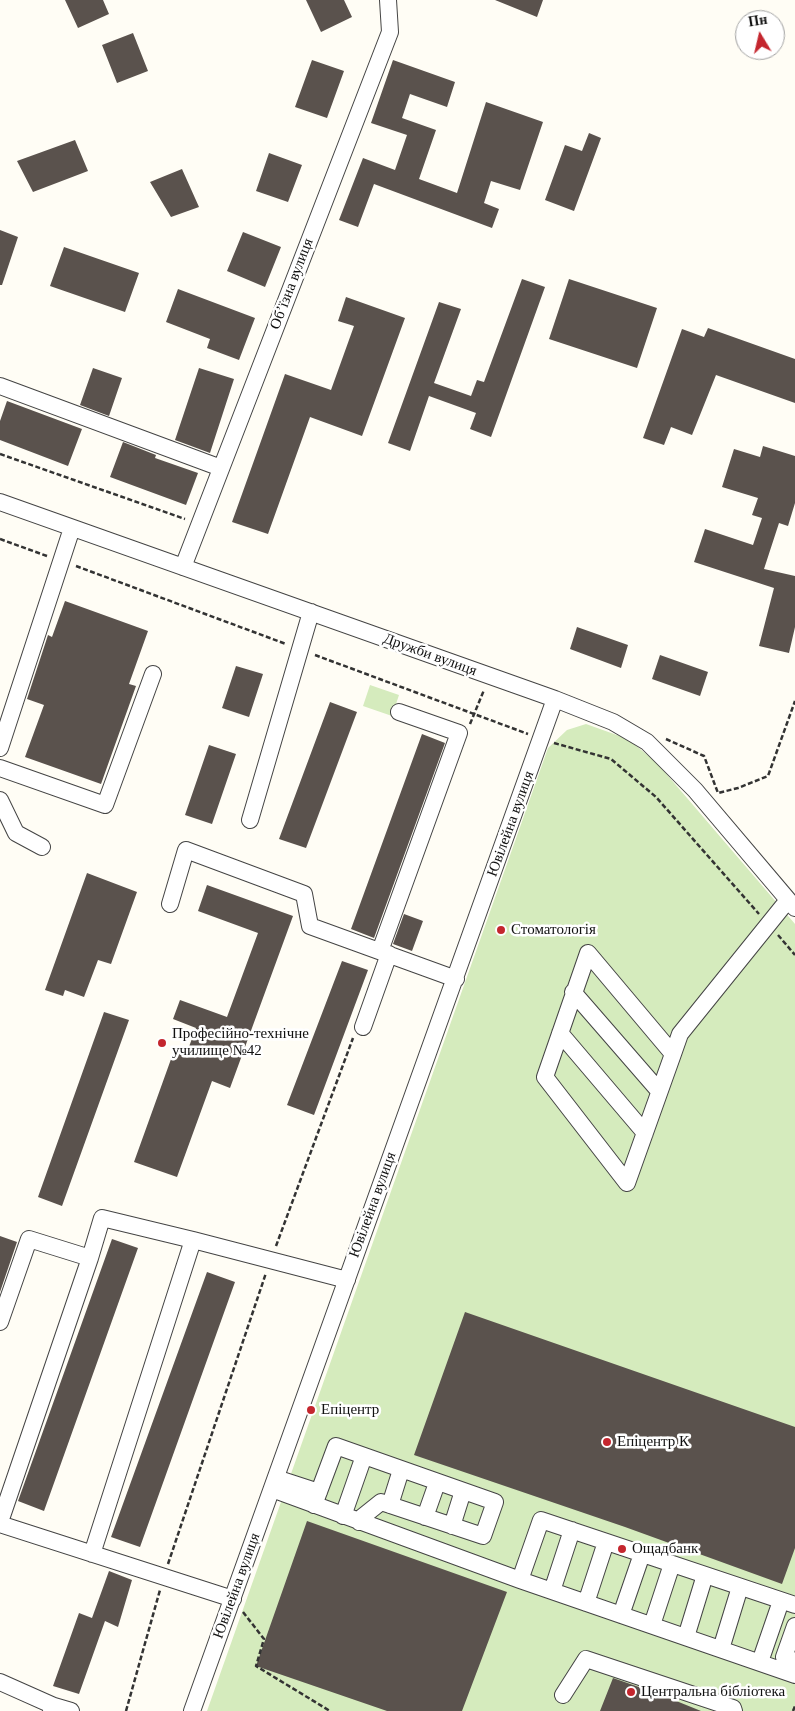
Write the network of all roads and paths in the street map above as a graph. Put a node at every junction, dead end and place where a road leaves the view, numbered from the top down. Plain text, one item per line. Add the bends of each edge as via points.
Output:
1 (388, 0) edge
2 (0, 386) edge
3 (0, 454) edge
4 (221, 468) junction
5 (0, 502) edge
6 (199, 524) junction
7 (72, 528) junction
8 (0, 538) edge
9 (61, 561) junction
10 (182, 567) junction
11 (311, 612) junction
12 (300, 650) junction
13 (153, 674) dead end
14 (555, 699) junction
15 (399, 712) dead end
16 (541, 739) junction
17 (0, 748) edge
18 (0, 768) edge
19 (0, 800) edge
20 (250, 820) dead end
21 (42, 847) dead end
22 (170, 904) dead end
23 (792, 904) edge
24 (768, 924) junction
25 (384, 952) junction
26 (795, 955) edge
27 (456, 979) junction
28 (573, 992) junction
29 (359, 1030) joint
30 (560, 1033) junction
31 (673, 1054) junction
32 (660, 1091) junction
33 (644, 1133) junction
34 (193, 1240) junction
35 (90, 1258) junction
36 (271, 1260) junction
37 (347, 1280) junction
38 (0, 1322) edge
39 (364, 1456) junction
40 (401, 1470) junction
41 (274, 1483) junction
42 (436, 1483) junction
43 (463, 1491) junction
44 (316, 1499) junction
45 (390, 1506) junction
46 (343, 1516) junction
47 (425, 1517) junction
48 (360, 1522) junction
49 (0, 1523) edge
50 (452, 1526) junction
51 (572, 1530) junction
52 (606, 1542) junction
53 (92, 1554) junction
54 (642, 1554) junction
55 (672, 1564) junction
56 (705, 1575) junction
57 (164, 1577) junction
58 (520, 1580) junction
59 (740, 1587) junction
60 (552, 1591) junction
61 (233, 1599) junction
62 (586, 1603) junction
63 (788, 1603) edge
64 (621, 1615) junction
65 (652, 1625) junction
66 (795, 1626) edge
67 (686, 1637) junction
68 (721, 1649) junction
69 (760, 1662) junction
70 (789, 1666) edge
71 (0, 1682) edge
72 (563, 1695) dead end
73 (795, 1706) edge
74 (52, 1708) edge
75 (71, 1711) edge
76 (126, 1711) edge
77 (192, 1711) edge
78 (330, 1711) edge
79 (734, 1711) edge
80 (793, 1711) edge

1 - 4 street, Об’їзна вулиця via 390,32
2 - 4 street
3 - 6 path
4 - 6 street, Об’їзна вулиця
5 - 7 street, Дружби вулиця
6 - 10 street, Об’їзна вулиця
7 - 9 street
7 - 10 street, Дружби вулиця
8 - 9 path
9 - 12 path
9 - 17 street
10 - 11 street, Дружби вулиця
11 - 12 street
11 - 14 street, Дружби вулиця
12 - 16 path
12 - 20 street
13 - 18 street via 106,805
14 - 16 street, Ювілейна вулиця
14 - 23 street, Дружби вулиця via 613,722 648,742 695,790
15 - 25 street via 460,733
16 - 24 path via 611,759 656,797
16 - 27 street, Ювілейна вулиця
19 - 21 street via 16,833
22 - 25 street via 186,850 304,894 310,926
23 - 24 street
24 - 26 path
24 - 31 street via 680,1034
25 - 27 street
25 - 29 street
27 - 37 street, Ювілейна вулиця
28 - 30 street
28 - 31 street via 588,954
28 - 32 street
29 - 36 path
30 - 33 street
30 - 33 street via 545,1077 627,1184
31 - 32 street
32 - 33 street
34 - 35 street via 102,1218
34 - 36 street
34 - 53 street
35 - 38 street via 29,1239
35 - 49 street
36 - 37 street
36 - 57 path
37 - 41 street, Ювілейна вулиця
39 - 40 street
39 - 44 street via 336,1446
39 - 46 street
40 - 42 street
40 - 45 street
41 - 44 street
41 - 61 street, Ювілейна вулиця
42 - 43 street
42 - 47 street
43 - 50 street
43 - 50 street via 495,1502 483,1536
44 - 46 street
45 - 47 street
45 - 48 street via 381,1502
46 - 48 street
47 - 50 street
48 - 58 street
49 - 53 street
51 - 52 street
51 - 58 street via 540,1520
51 - 60 street
52 - 54 street
52 - 62 street
53 - 57 street
54 - 55 street
54 - 64 street
55 - 56 street
55 - 65 street
56 - 59 street
56 - 67 street
57 - 61 street
57 - 76 path
58 - 60 street
59 - 63 street
59 - 68 street
60 - 62 street
61 - 77 street, Ювілейна вулиця
61 - 78 path via 264,1639 256,1666
62 - 64 street
63 - 69 street
64 - 65 street
65 - 67 street
66 - 70 street
67 - 68 street
68 - 69 street
69 - 70 street
71 - 74 street
72 - 79 street via 586,1659
73 - 80 path
74 - 75 street

